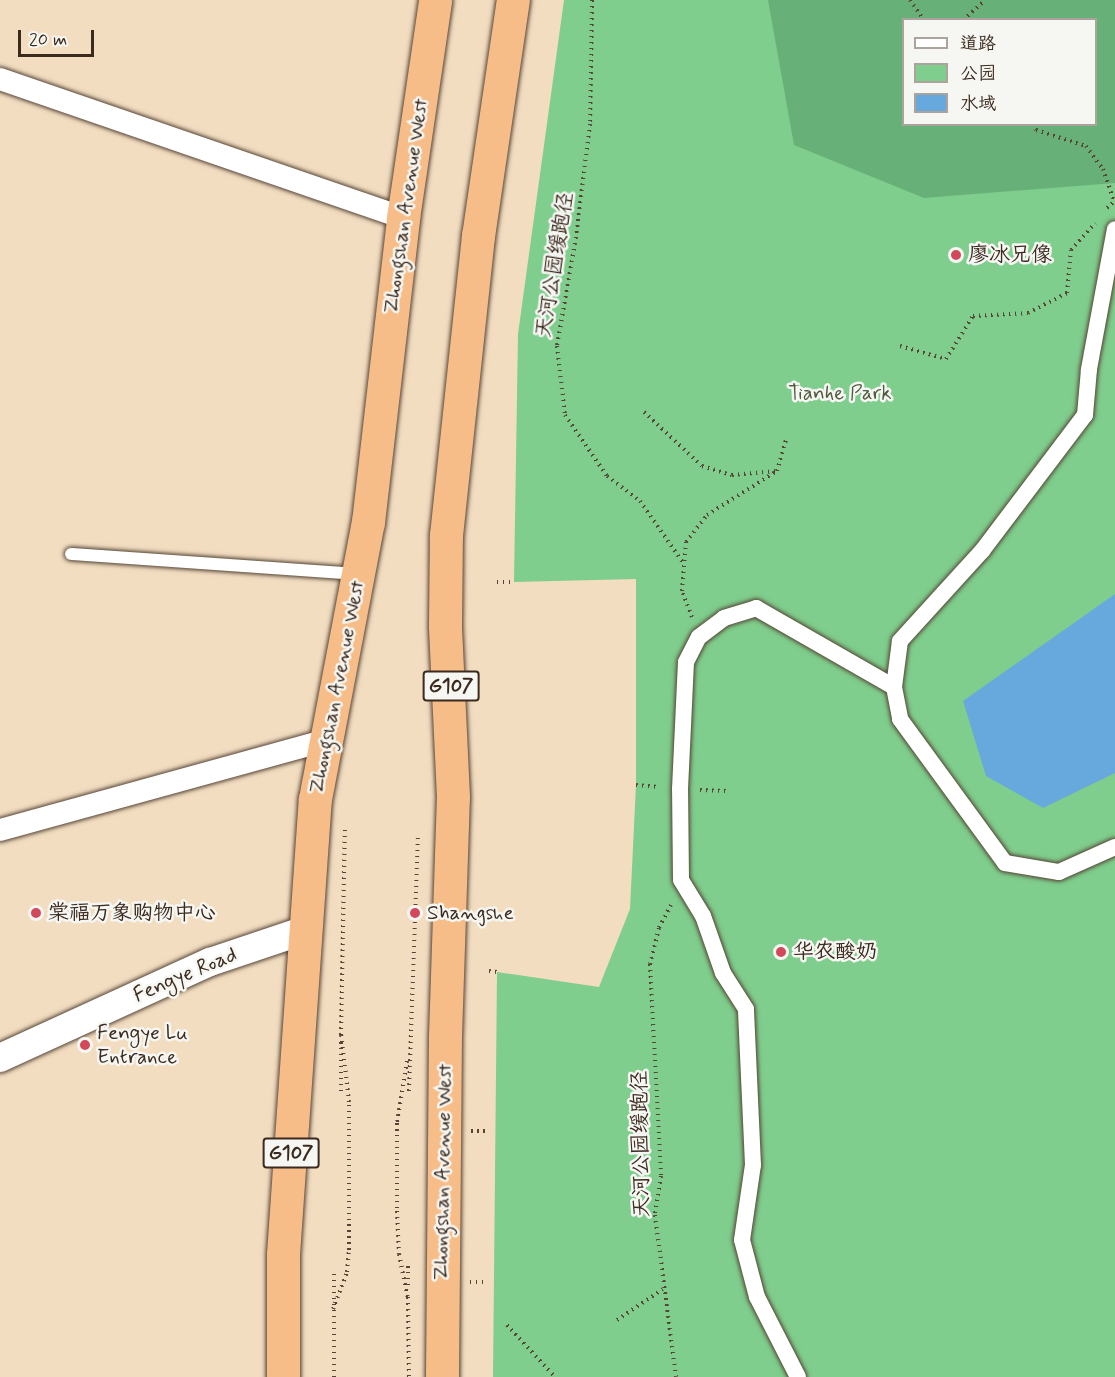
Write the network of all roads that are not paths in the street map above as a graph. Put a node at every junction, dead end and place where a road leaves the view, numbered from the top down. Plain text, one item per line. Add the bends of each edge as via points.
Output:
1 (435, 0) edge
2 (513, 0) edge
3 (0, 80) edge
4 (403, 218) junction
5 (1115, 229) edge
6 (71, 554) dead end
7 (359, 574) junction
8 (894, 687) junction
9 (324, 741) junction
10 (0, 830) edge
11 (1115, 847) edge
12 (308, 929) junction
13 (0, 1058) edge
14 (283, 1377) edge
15 (442, 1377) edge
16 (798, 1377) edge

1 - 4 highway, Zhongshan Avenue West / G107
2 - 15 highway, Zhongshan Avenue West / G107 via 478,236 446,535 444,595 453,797 444,1072
3 - 4 street
4 - 7 highway, Zhongshan Avenue West / G107
5 - 8 street via 1089,369 1085,415 982,551 900,641
6 - 7 lane
7 - 9 highway, Zhongshan Avenue West / G107
8 - 11 street via 900,719 1005,863 1059,872
8 - 16 street via 756,608 724,618 699,637 686,662 680,789 681,880 703,916 723,973 746,1009 753,1165 742,1240 757,1297
9 - 10 street
9 - 12 highway, Zhongshan Avenue West / G107 via 315,799
12 - 13 street, Fengye Road via 210,962
12 - 14 highway, Zhongshan Avenue West / G107 via 283,1254

